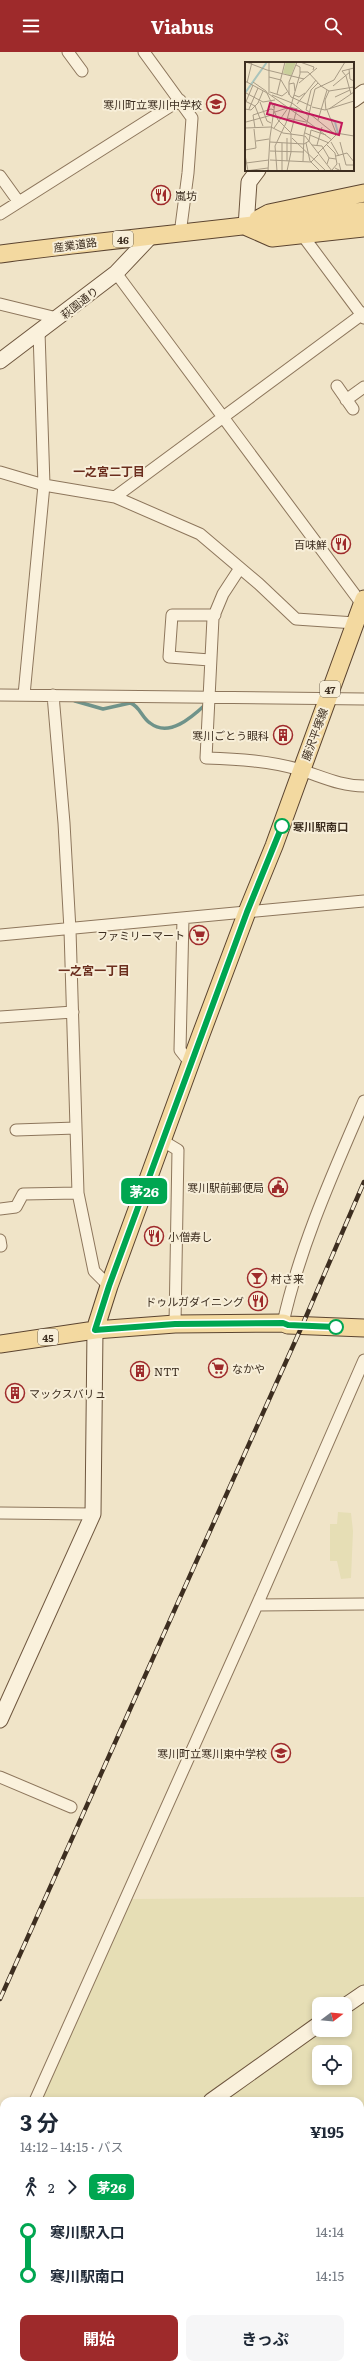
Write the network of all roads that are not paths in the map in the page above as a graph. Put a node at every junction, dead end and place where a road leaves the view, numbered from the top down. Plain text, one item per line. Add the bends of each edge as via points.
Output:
1 (68, 52) edge
2 (144, 52) edge
3 (82, 71) dead end
4 (364, 92) edge
5 (354, 99) edge
6 (180, 100) junction
7 (257, 171) edge
8 (0, 176) edge
9 (364, 190) edge
10 (18, 201) junction
11 (364, 211) edge
12 (0, 214) edge
13 (246, 227) junction
14 (364, 228) edge
15 (180, 234) junction
16 (151, 236) junction
17 (303, 236) junction
18 (0, 254) edge
19 (116, 273) junction
20 (0, 304) edge
21 (363, 315) edge
22 (58, 318) junction
23 (39, 332) junction
24 (0, 361) edge
25 (337, 386) dead end
26 (364, 387) edge
27 (223, 416) junction
28 (0, 472) edge
29 (44, 484) junction
30 (115, 497) junction
31 (240, 568) junction
32 (363, 603) edge
33 (215, 615) junction
34 (355, 623) junction
35 (210, 660) junction
36 (0, 695) edge
37 (24, 695) junction
38 (53, 695) junction
39 (364, 699) edge
40 (326, 700) junction
41 (208, 702) junction
42 (300, 775) junction
43 (364, 786) edge
44 (364, 901) edge
45 (247, 912) junction
46 (183, 918) junction
47 (70, 930) junction
48 (0, 935) edge
49 (73, 1012) junction
50 (0, 1017) edge
51 (191, 1064) junction
52 (364, 1101) edge
53 (76, 1128) junction
54 (16, 1130) dead end
55 (163, 1141) junction
56 (78, 1193) junction
57 (0, 1209) edge
58 (109, 1286) junction
59 (283, 1323) junction
60 (175, 1324) junction
61 (364, 1328) edge
62 (95, 1330) junction
63 (0, 1344) edge
64 (364, 1360) edge
65 (0, 1513) edge
66 (92, 1514) junction
67 (364, 1604) edge
68 (257, 1606) junction
69 (0, 1720) edge
70 (0, 1777) edge
71 (71, 1807) dead end
72 (364, 1992) edge
73 (352, 2001) edge
74 (312, 2029) edge
75 (37, 2097) edge
76 (217, 2097) edge

1 - 3 street
2 - 6 street
4 - 5 street
6 - 10 street
6 - 15 street via 192,118
7 - 13 street via 249,182
8 - 10 street
9 - 13 main road via 269,213
10 - 12 street
11 - 13 main road, 46
13 - 15 main road, 産業道路 / 46
13 - 17 main road via 272,238
14 - 17 main road
15 - 16 main road, 産業道路 / 46
16 - 18 main road, 産業道路 / 46
16 - 19 street, 萩園通り
17 - 21 street
19 - 22 street, 萩園通り
19 - 27 street
20 - 22 street
21 - 27 street
22 - 23 street, 萩園通り
23 - 24 street, 萩園通り
23 - 29 street
25 - 26 street via 350,404
27 - 30 street
27 - 32 street
28 - 29 street
29 - 30 street
29 - 37 street
30 - 31 street via 200,534
31 - 33 street via 223,594
31 - 34 street via 296,619
32 - 34 main road, 藤沢平塚線 / 47
33 - 35 street
33 - 35 street via 172,615 169,657
34 - 40 main road, 藤沢平塚線 / 47
35 - 41 street
36 - 37 street
37 - 38 street
38 - 41 street
38 - 47 street
39 - 40 street
40 - 41 street
40 - 42 main road, 藤沢平塚線 / 47
41 - 42 street via 206,758 262,761
42 - 43 street via 348,786
42 - 45 main road, 47
44 - 45 street
45 - 46 street
45 - 51 main road, 47
46 - 47 street
46 - 51 street via 180,1050
47 - 48 street
47 - 49 street
49 - 50 street
49 - 53 street
51 - 55 main road, 47
52 - 59 street via 333,1173 302,1259
53 - 54 street
53 - 56 street
55 - 58 main road, 47
55 - 60 street via 178,1150
56 - 57 street via 23,1194 16,1207
56 - 58 street via 94,1271
58 - 62 main road, 47
59 - 60 main road, 45
59 - 61 main road, 45
60 - 62 main road, 45
62 - 63 main road, 45
62 - 66 street
64 - 68 street
65 - 66 street
66 - 69 street
67 - 68 street
68 - 75 street
70 - 71 street
72 - 73 street
74 - 76 street

